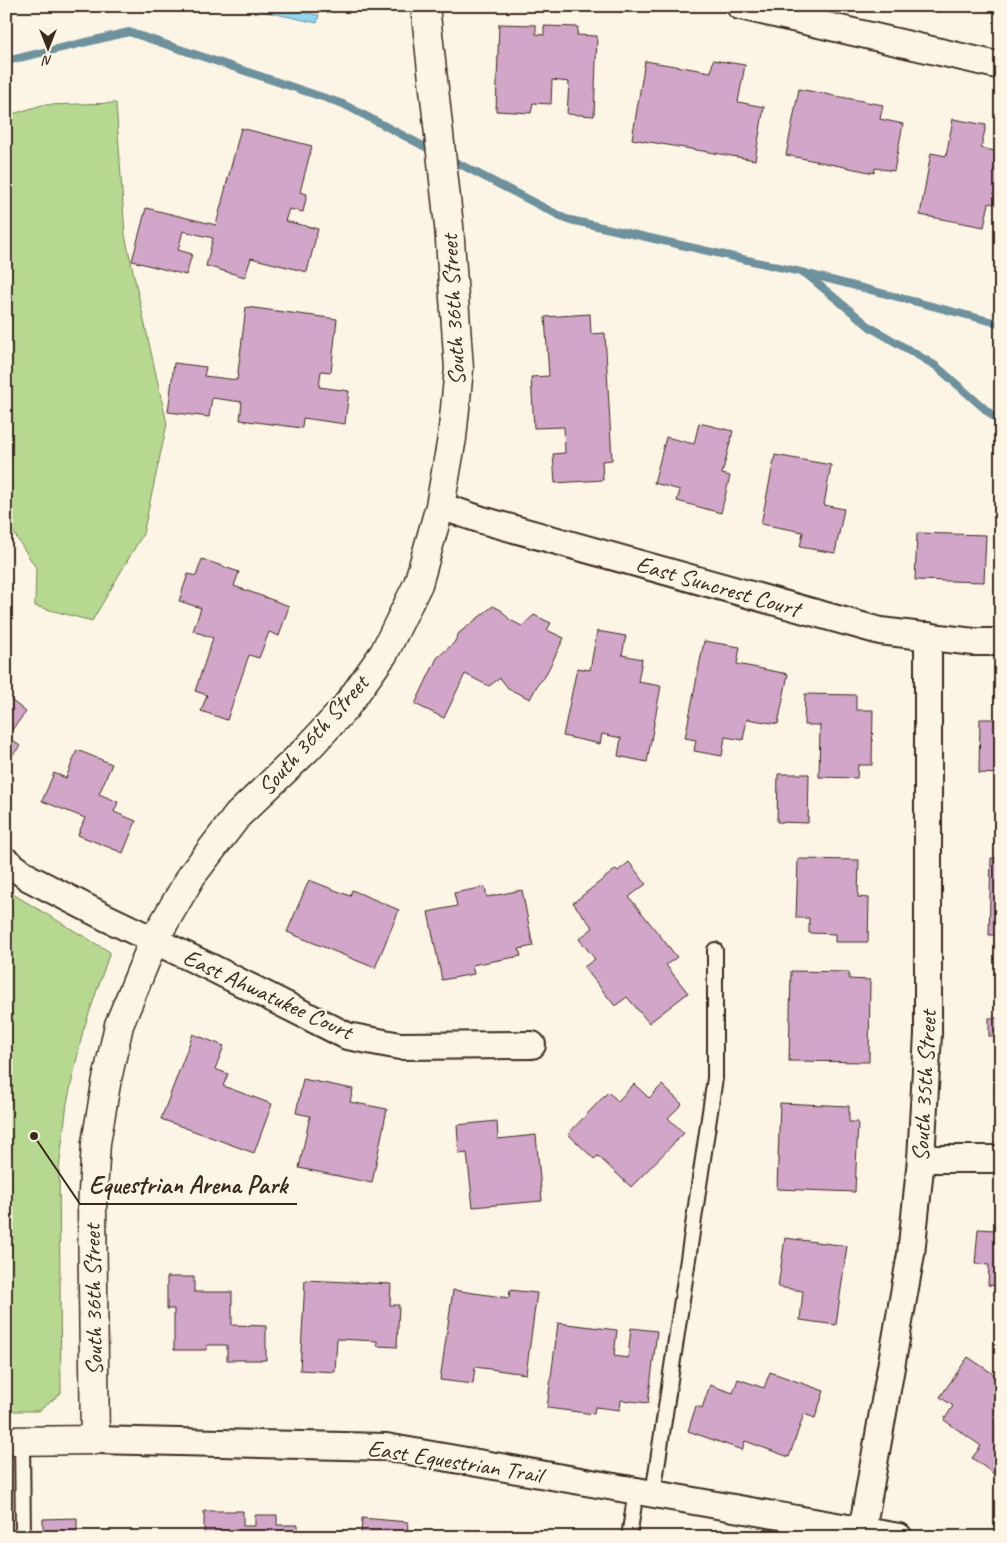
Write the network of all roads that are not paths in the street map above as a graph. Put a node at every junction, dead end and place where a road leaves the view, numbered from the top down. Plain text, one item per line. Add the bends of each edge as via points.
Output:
1 (425, 6) edge
2 (740, 6) edge
3 (1001, 66) edge
4 (440, 506) junction
5 (928, 636) junction
6 (1001, 642) edge
7 (6, 861) edge
8 (154, 940) junction
9 (714, 950) dead end
10 (532, 1045) dead end
11 (922, 1159) junction
12 (1001, 1159) edge
13 (95, 1440) junction
14 (14, 1441) edge
15 (645, 1492) junction
16 (862, 1534) edge
17 (23, 1537) edge
18 (630, 1537) edge
19 (899, 1537) edge

1 - 4 street, South 36th Street via 449,226 459,369 452,438
2 - 3 street
4 - 5 street, East Suncrest Court via 880,631
4 - 8 street, South 36th Street via 418,584 384,653 344,708 307,749 238,815 192,875
5 - 6 street, East Suncrest Court
5 - 11 street, South 35th Street via 928,1034
7 - 8 street, East Ahwatukee Court via 29,878
8 - 10 street, East Ahwatukee Court via 347,1036 400,1046
8 - 13 street, South 36th Street via 119,1025 96,1143 91,1242
9 - 15 lane via 714,1087
11 - 12 street
11 - 16 street, South 35th Street via 911,1254
13 - 14 street, East Equestrian Trail
13 - 15 street, East Equestrian Trail via 386,1447
14 - 17 lane
15 - 16 street, East Equestrian Trail
15 - 18 lane
16 - 19 street, East Equestrian Trail

